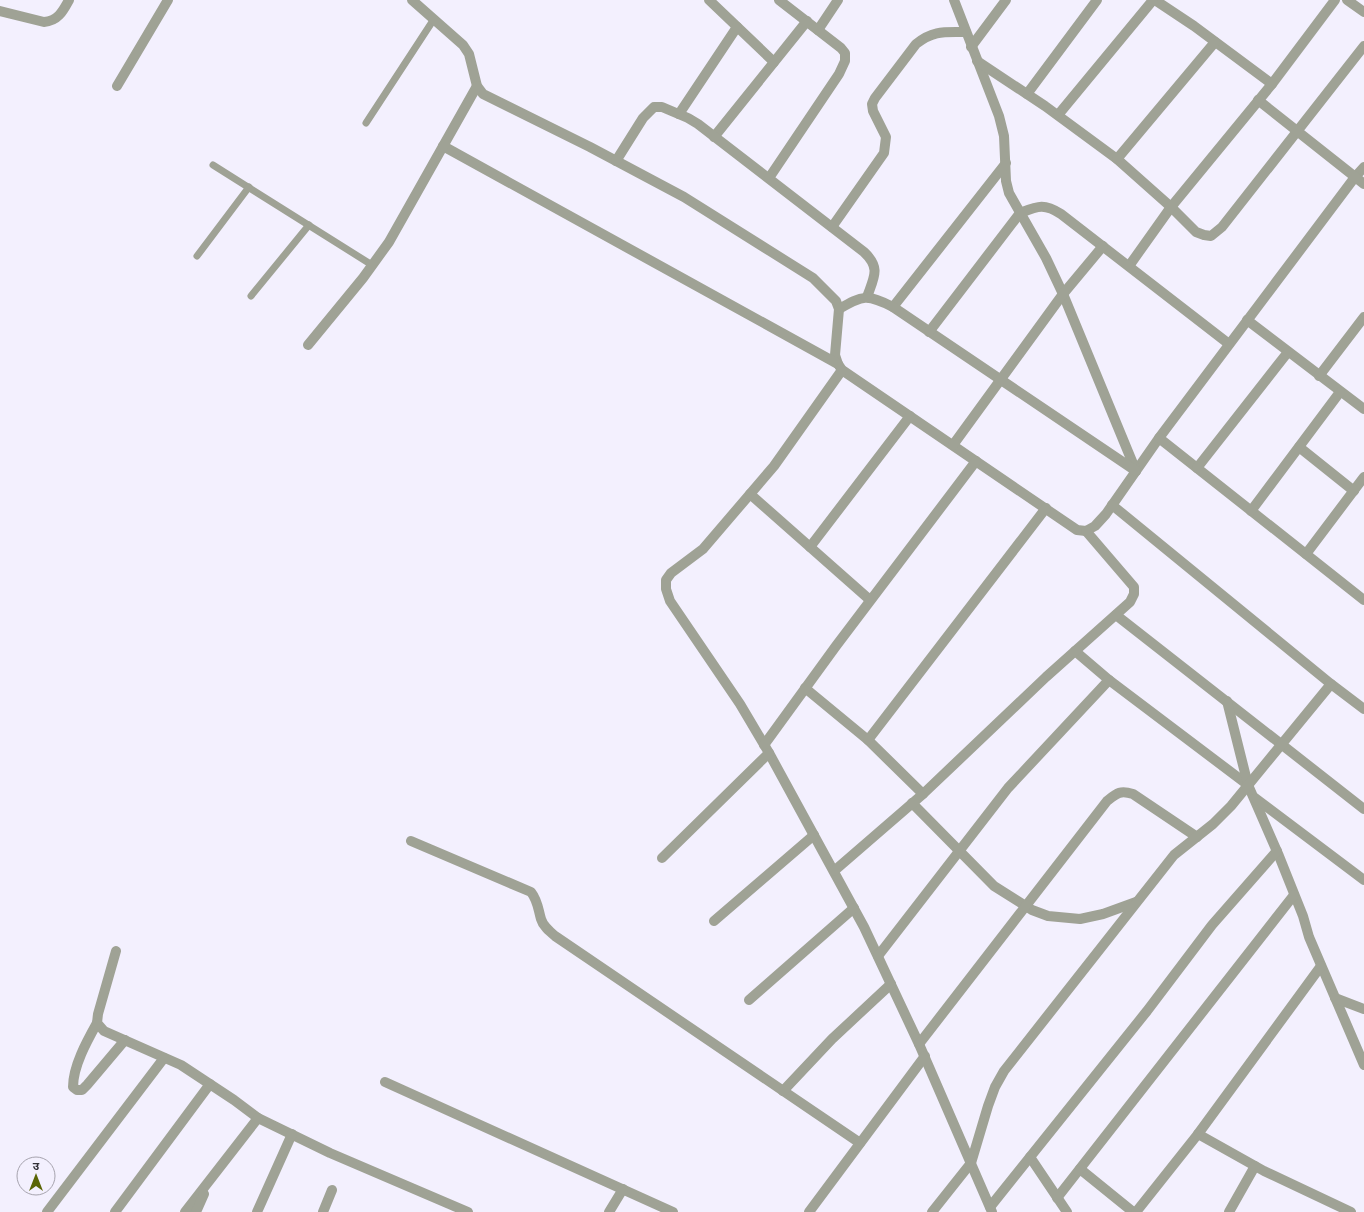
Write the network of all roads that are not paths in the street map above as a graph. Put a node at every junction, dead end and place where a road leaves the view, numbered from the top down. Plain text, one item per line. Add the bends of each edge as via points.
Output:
1 (70, 0) edge
2 (168, 0) edge
3 (412, 0) edge
4 (709, 0) edge
5 (779, 0) edge
6 (838, 0) edge
7 (954, 0) edge
8 (1006, 0) edge
9 (1097, 0) edge
10 (1154, 0) edge
11 (1335, 0) edge
12 (1347, 0) edge
13 (0, 11) edge
14 (1364, 12) edge
15 (434, 19) junction
16 (807, 21) junction
17 (737, 27) junction
18 (818, 30) junction
19 (966, 32) junction
20 (1215, 42) junction
21 (1364, 46) edge
22 (971, 47) junction
23 (977, 61) junction
24 (774, 62) junction
25 (1272, 84) junction
26 (117, 86) dead end
27 (477, 86) junction
28 (1027, 94) junction
29 (1258, 100) junction
30 (679, 114) junction
31 (1058, 115) junction
32 (366, 123) dead end
33 (1297, 131) junction
34 (714, 137) junction
35 (443, 146) junction
36 (1117, 159) junction
37 (616, 161) junction
38 (1006, 163) junction
39 (213, 165) dead end
40 (1364, 167) edge
41 (1355, 177) junction
42 (769, 178) junction
43 (1364, 184) edge
44 (249, 188) junction
45 (1171, 207) junction
46 (1020, 213) junction
47 (309, 225) junction
48 (832, 227) junction
49 (1103, 246) junction
50 (197, 256) dead end
51 (372, 265) junction
52 (1129, 266) junction
53 (1063, 294) junction
54 (251, 296) dead end
55 (867, 297) junction
56 (892, 307) junction
57 (839, 309) junction
58 (1364, 317) edge
59 (1247, 320) junction
60 (929, 332) junction
61 (1229, 344) junction
62 (308, 345) dead end
63 (1288, 352) junction
64 (840, 367) junction
65 (1320, 376) junction
66 (1000, 380) junction
67 (1340, 392) junction
68 (1364, 410) edge
69 (910, 416) junction
70 (1159, 438) junction
71 (953, 445) junction
72 (1299, 447) junction
73 (976, 461) junction
74 (1197, 468) junction
75 (1136, 471) junction
76 (1364, 477) edge
77 (1354, 491) junction
78 (750, 494) junction
79 (1112, 505) junction
80 (1046, 508) junction
81 (1251, 511) junction
82 (1086, 531) junction
83 (810, 547) junction
84 (1306, 554) junction
85 (870, 600) junction
86 (1364, 600) edge
87 (1116, 615) junction
88 (1075, 651) junction
89 (1109, 680) junction
90 (1331, 684) junction
91 (805, 688) junction
92 (1226, 701) junction
93 (1364, 709) edge
94 (868, 740) junction
95 (1282, 744) junction
96 (767, 749) junction
97 (1248, 785) junction
98 (923, 794) junction
99 (1253, 797) junction
100 (912, 803) junction
101 (1364, 809) edge
102 (814, 835) junction
103 (1197, 837) junction
104 (411, 841) dead end
105 (959, 850) junction
106 (1277, 851) junction
107 (662, 858) dead end
108 (834, 871) junction
109 (1364, 880) edge
110 (1294, 895) junction
111 (1136, 902) junction
112 (1026, 905) junction
113 (854, 908) junction
114 (714, 921) dead end
115 (116, 951) dead end
116 (878, 956) junction
117 (1321, 966) junction
118 (891, 984) junction
119 (1335, 998) junction
120 (749, 1000) dead end
121 (1364, 1009) edge
122 (98, 1023) junction
123 (125, 1040) junction
124 (919, 1044) junction
125 (924, 1056) junction
126 (164, 1058) junction
127 (1364, 1065) edge
128 (385, 1082) dead end
129 (210, 1084) junction
130 (783, 1091) junction
131 (258, 1118) junction
132 (292, 1134) junction
133 (1198, 1134) junction
134 (860, 1143) junction
135 (1030, 1157) junction
136 (971, 1163) junction
137 (1255, 1166) junction
138 (1080, 1169) junction
139 (208, 1182) junction
140 (624, 1189) junction
141 (332, 1190) dead end
142 (1057, 1198) junction
143 (991, 1210) edge
144 (47, 1212) edge
145 (115, 1212) edge
146 (185, 1212) edge
147 (196, 1212) edge
148 (257, 1212) edge
149 (323, 1212) edge
150 (468, 1212) edge
151 (609, 1212) edge
152 (673, 1212) edge
153 (809, 1212) edge
154 (932, 1212) edge
155 (1066, 1212) edge
156 (1133, 1212) edge
157 (1136, 1212) edge
158 (1229, 1212) edge
159 (1351, 1212) edge

1 - 13 street via 56,20 50,22
2 - 26 street
3 - 15 street
4 - 17 street
5 - 16 street
6 - 18 street
7 - 19 street
8 - 22 street
9 - 28 street
10 - 20 street
10 - 31 street
11 - 25 street
12 - 14 street
15 - 27 street via 469,54
15 - 32 lane
16 - 18 street
16 - 24 street
17 - 24 street
17 - 30 street
18 - 42 street via 845,53 845,61
19 - 22 street
19 - 48 street via 940,32 923,38 875,98 872,104 873,111 886,137 884,153
20 - 25 street
20 - 36 street
21 - 33 street
22 - 23 street
23 - 28 street
23 - 38 street via 999,116
24 - 34 street
25 - 29 street
27 - 35 street
27 - 37 street via 490,99
28 - 31 street
29 - 33 street
29 - 45 street
30 - 34 street via 698,124
30 - 37 street via 662,107 654,107 642,118
31 - 36 street
33 - 41 street
33 - 45 street via 1216,233 1211,236 1196,232
34 - 42 street
35 - 51 street via 389,242
35 - 64 street
36 - 45 street
37 - 57 street via 684,197 813,278 836,301
38 - 46 street via 1009,193
38 - 56 street
39 - 44 lane
40 - 41 street
41 - 43 street
41 - 59 street
42 - 48 street
44 - 47 lane
44 - 50 lane
45 - 52 street
46 - 49 street via 1036,206 1051,208
46 - 53 street
46 - 60 street
47 - 51 lane
47 - 54 lane
48 - 55 street via 872,259 874,276
49 - 52 street
49 - 53 street
51 - 62 street
52 - 61 street
53 - 66 street
53 - 75 street
55 - 56 street
55 - 57 street via 856,299
56 - 60 street
57 - 64 street via 835,356
58 - 65 street
59 - 61 street
59 - 63 street
60 - 66 street
61 - 70 street
63 - 65 street
63 - 74 street
64 - 69 street
64 - 78 street via 774,466
65 - 67 street
66 - 71 street
66 - 75 street
67 - 68 street
67 - 72 street
69 - 71 street
69 - 83 street
70 - 74 street
70 - 75 street
71 - 73 street
72 - 77 street
72 - 81 street
73 - 80 street
73 - 85 street
74 - 81 street
75 - 79 street
76 - 77 street
77 - 84 street
78 - 83 street
78 - 96 street via 703,549 671,573 666,580 666,589 670,601 740,704
79 - 82 street via 1095,526
79 - 90 street
80 - 82 street via 1077,530
80 - 94 street
81 - 84 street
82 - 87 street via 1134,587 1130,602
83 - 85 street
84 - 86 street
85 - 91 street
87 - 88 street
87 - 92 street
88 - 89 street
88 - 98 street
89 - 97 street
89 - 105 street via 1008,788
90 - 93 street
90 - 95 street
91 - 94 street
91 - 96 street
92 - 95 street
92 - 97 street
94 - 98 street
95 - 97 street
95 - 101 street
96 - 102 street
96 - 107 street
97 - 99 street
97 - 103 street via 1231,806
98 - 100 street
99 - 106 street
99 - 109 street
100 - 105 street
100 - 108 street
102 - 108 street
102 - 114 street
103 - 111 street via 1174,855
103 - 112 street via 1133,794 1124,791 1116,794 1107,801
104 - 130 street via 531,892 536,898 541,920 555,936
105 - 112 street via 994,886
105 - 116 street
106 - 110 street
106 - 135 street via 1212,925 1147,1012
108 - 113 street
110 - 117 street
110 - 138 street
111 - 112 street via 1080,919 1048,916
111 - 136 street via 1004,1071 988,1106
112 - 124 street
113 - 116 street
113 - 120 street
115 - 122 street via 98,1014
116 - 118 street
117 - 119 street
117 - 133 street
118 - 124 street
118 - 130 street via 832,1039
119 - 121 street
119 - 127 street
122 - 123 street via 104,1031
122 - 123 street via 75,1071 73,1087 77,1090 82,1090 87,1085
123 - 126 street
124 - 125 street
125 - 134 street
125 - 136 street
126 - 129 street
126 - 144 street
128 - 140 street
129 - 131 street
129 - 145 street
130 - 134 street
131 - 132 street
131 - 139 street
132 - 148 street
132 - 150 street
133 - 137 street
133 - 157 street
134 - 153 street
135 - 142 street
135 - 143 street
136 - 143 street
136 - 154 street
137 - 158 street
137 - 159 street
138 - 142 street
138 - 156 street
139 - 146 street
139 - 147 street
140 - 151 street
140 - 152 street
141 - 149 street
142 - 155 street

